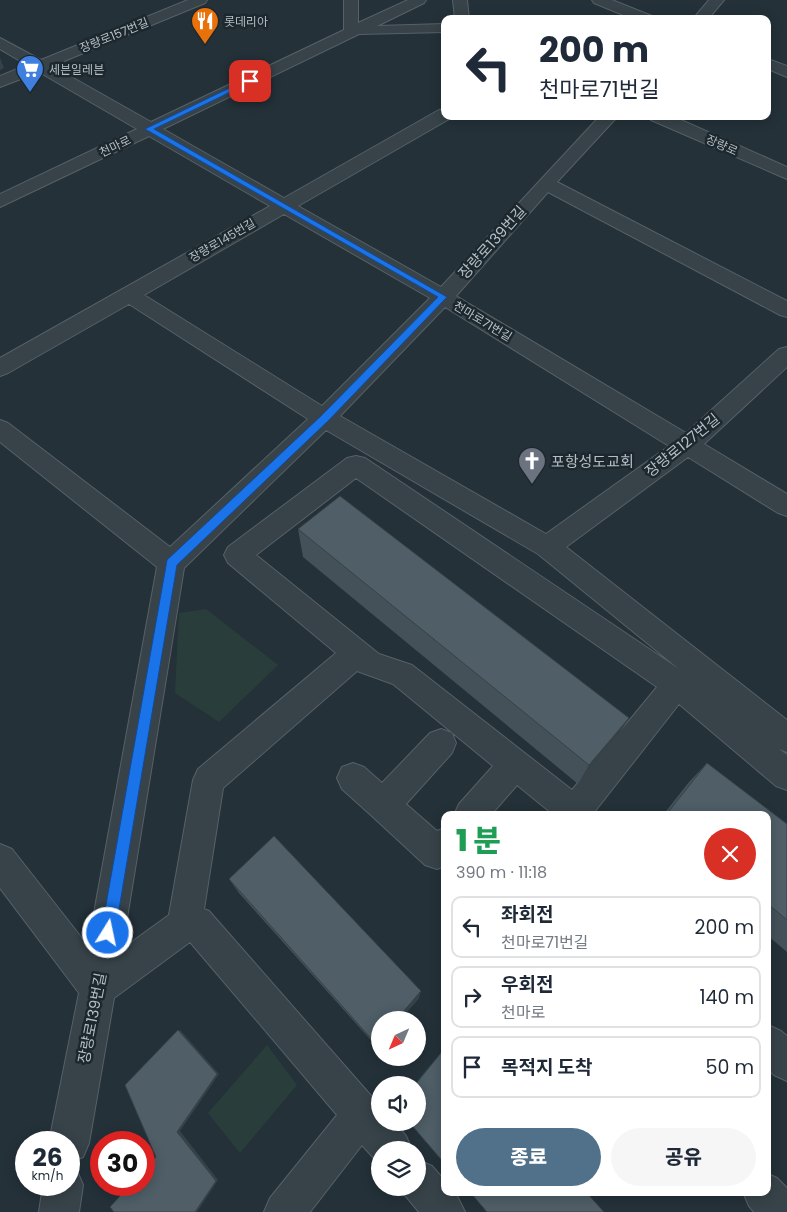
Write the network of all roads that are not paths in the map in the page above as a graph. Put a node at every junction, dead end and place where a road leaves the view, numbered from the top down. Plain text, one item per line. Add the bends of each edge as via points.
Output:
1 (200, 0) edge
2 (351, 0) edge
3 (460, 0) edge
4 (599, 0) edge
5 (717, 0) edge
6 (409, 1) edge
7 (159, 4) dead end
8 (174, 11) junction
9 (462, 15) edge
10 (638, 15) edge
11 (704, 15) edge
12 (441, 18) edge
13 (441, 28) edge
14 (351, 32) junction
15 (0, 43) edge
16 (771, 65) edge
17 (39, 66) junction
18 (787, 72) edge
19 (0, 82) edge
20 (441, 116) edge
21 (606, 120) edge
22 (666, 120) edge
23 (149, 129) junction
24 (787, 174) edge
25 (546, 183) junction
26 (0, 201) edge
27 (282, 206) junction
28 (128, 294) junction
29 (443, 297) junction
30 (787, 310) edge
31 (787, 354) edge
32 (0, 368) edge
33 (324, 418) junction
34 (0, 429) edge
35 (688, 445) junction
36 (787, 506) edge
37 (547, 547) junction
38 (171, 564) junction
39 (357, 653) junction
40 (677, 684) junction
41 (787, 738) edge
42 (442, 743) dead end
43 (515, 764) junction
44 (787, 775) edge
45 (353, 778) dead end
46 (383, 805) junction
47 (474, 811) edge
48 (571, 811) edge
49 (575, 811) edge
50 (441, 848) edge
51 (0, 862) edge
52 (184, 925) junction
53 (98, 988) junction
54 (771, 1047) edge
55 (787, 1062) edge
56 (362, 1115) junction
57 (71, 1131) edge
58 (384, 1141) edge
59 (426, 1189) edge
60 (61, 1196) edge
61 (59, 1212) edge
62 (284, 1212) edge
63 (445, 1212) edge

1 - 8 street, 장량로157번길
2 - 14 street
3 - 9 street
4 - 10 street
5 - 11 street
6 - 12 street
6 - 14 street, 천마로
7 - 8 street
8 - 17 street, 장량로157번길
13 - 14 street
14 - 23 street, 천마로
15 - 17 street, 천마로71번길
16 - 18 street
17 - 19 street, 장량로157번길
17 - 23 street, 천마로71번길
20 - 27 street, 장량로145번길
21 - 25 street, 장량로139번길
22 - 24 street, 장량로
23 - 26 street, 천마로
23 - 27 street, 천마로71번길
25 - 29 street, 장량로139번길
25 - 30 street
27 - 28 street, 장량로145번길
27 - 29 street, 천마로71번길
28 - 32 street, 장량로145번길
28 - 33 street
29 - 33 street, 장량로139번길
29 - 35 street, 천마로71번길
31 - 35 street, 장량로127번길
33 - 37 street
33 - 38 street, 장량로139번길
34 - 38 street
35 - 36 street, 천마로71번길
35 - 37 street, 장량로127번길
37 - 41 street
38 - 53 street, 장량로139번길
39 - 40 street via 237,555 356,465
39 - 43 street via 370,664 402,674
39 - 52 street via 209,780
40 - 44 street
40 - 49 street
42 - 46 street
43 - 47 street
43 - 48 street
45 - 46 street
46 - 50 street via 437,853
51 - 53 street
52 - 53 street
52 - 56 street via 197,923
53 - 57 street, 장량로139번길
54 - 55 street
56 - 58 street
56 - 62 street
59 - 63 street
60 - 61 street

